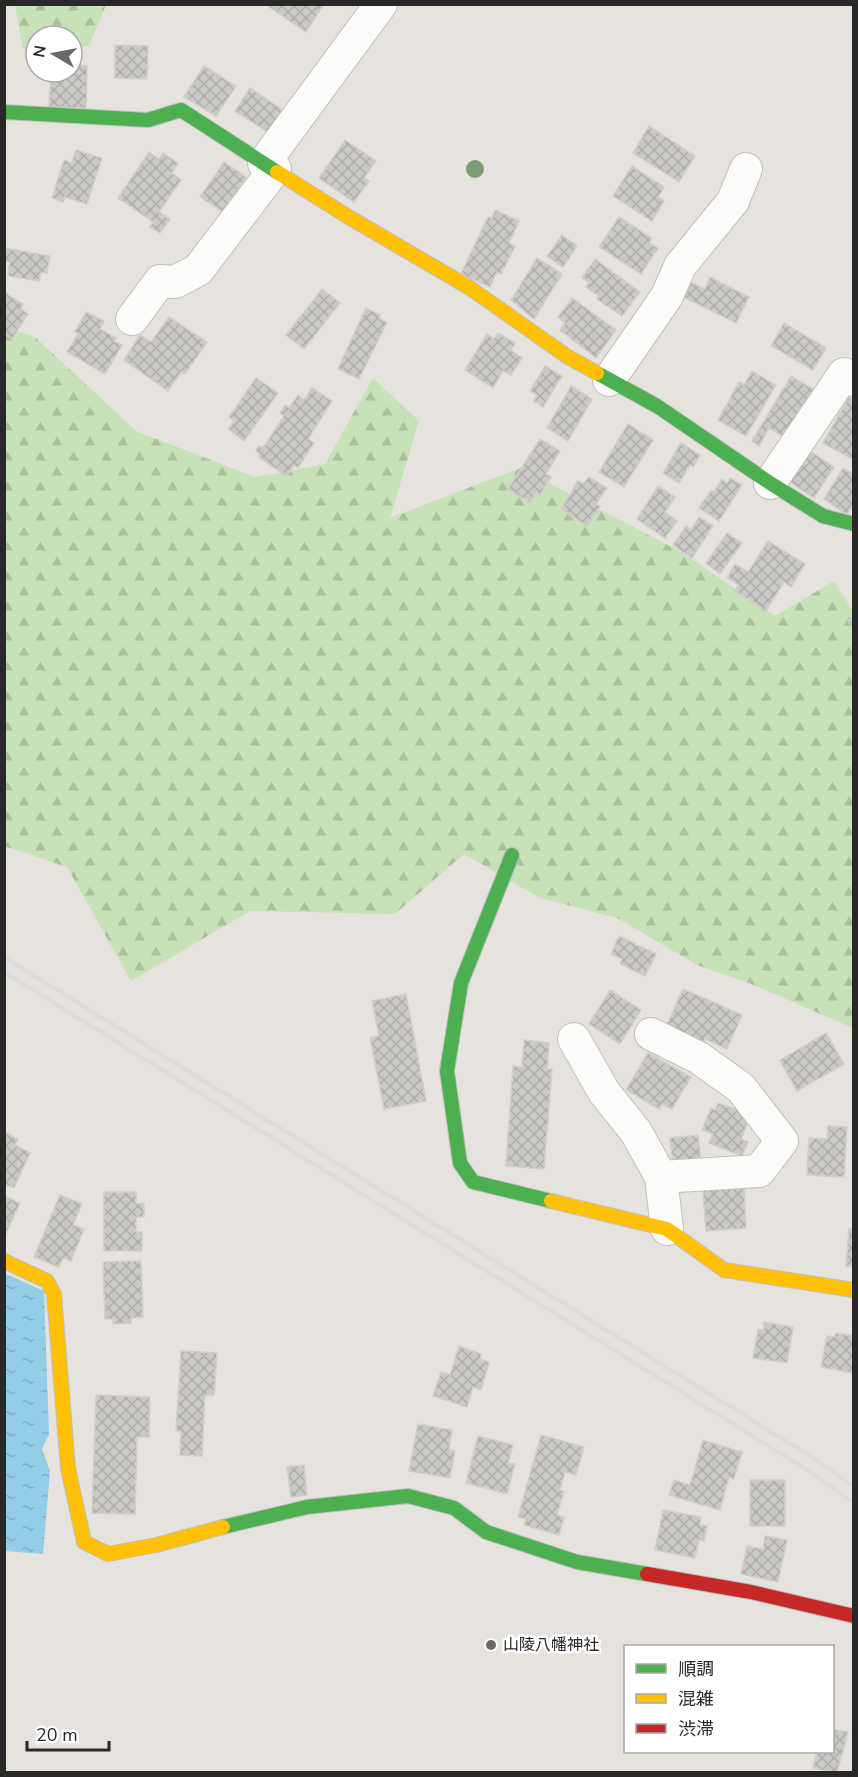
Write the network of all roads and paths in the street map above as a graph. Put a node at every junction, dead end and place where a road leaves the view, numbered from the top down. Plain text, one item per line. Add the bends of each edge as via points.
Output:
1 (381, 4) edge
2 (4, 111) edge
3 (270, 166) junction
4 (746, 169) dead end
5 (132, 319) dead end
6 (609, 380) junction
7 (854, 380) edge
8 (770, 483) junction
9 (854, 524) edge
10 (512, 855) dead end
11 (651, 1034) dead end
12 (574, 1039) dead end
13 (661, 1177) junction
14 (667, 1229) junction
15 (4, 1262) edge
16 (854, 1290) edge
17 (854, 1616) edge

1 - 3 street
2 - 3 street via 148,120 181,110
3 - 5 street via 198,270 175,282 160,281
3 - 6 street via 470,288 568,357
4 - 6 street via 733,201 680,266 667,296
6 - 8 street via 657,406
7 - 8 street via 844,374
8 - 9 street via 823,516
10 - 14 street via 461,983 447,1071 460,1163 473,1182
11 - 13 street via 699,1058 741,1088 782,1141 759,1171
12 - 13 street
13 - 14 street
14 - 16 street via 724,1270
15 - 17 street via 47,1281 54,1294 68,1468 75,1506 84,1542 108,1554 307,1507 408,1497 454,1508 486,1532 577,1562 751,1592

